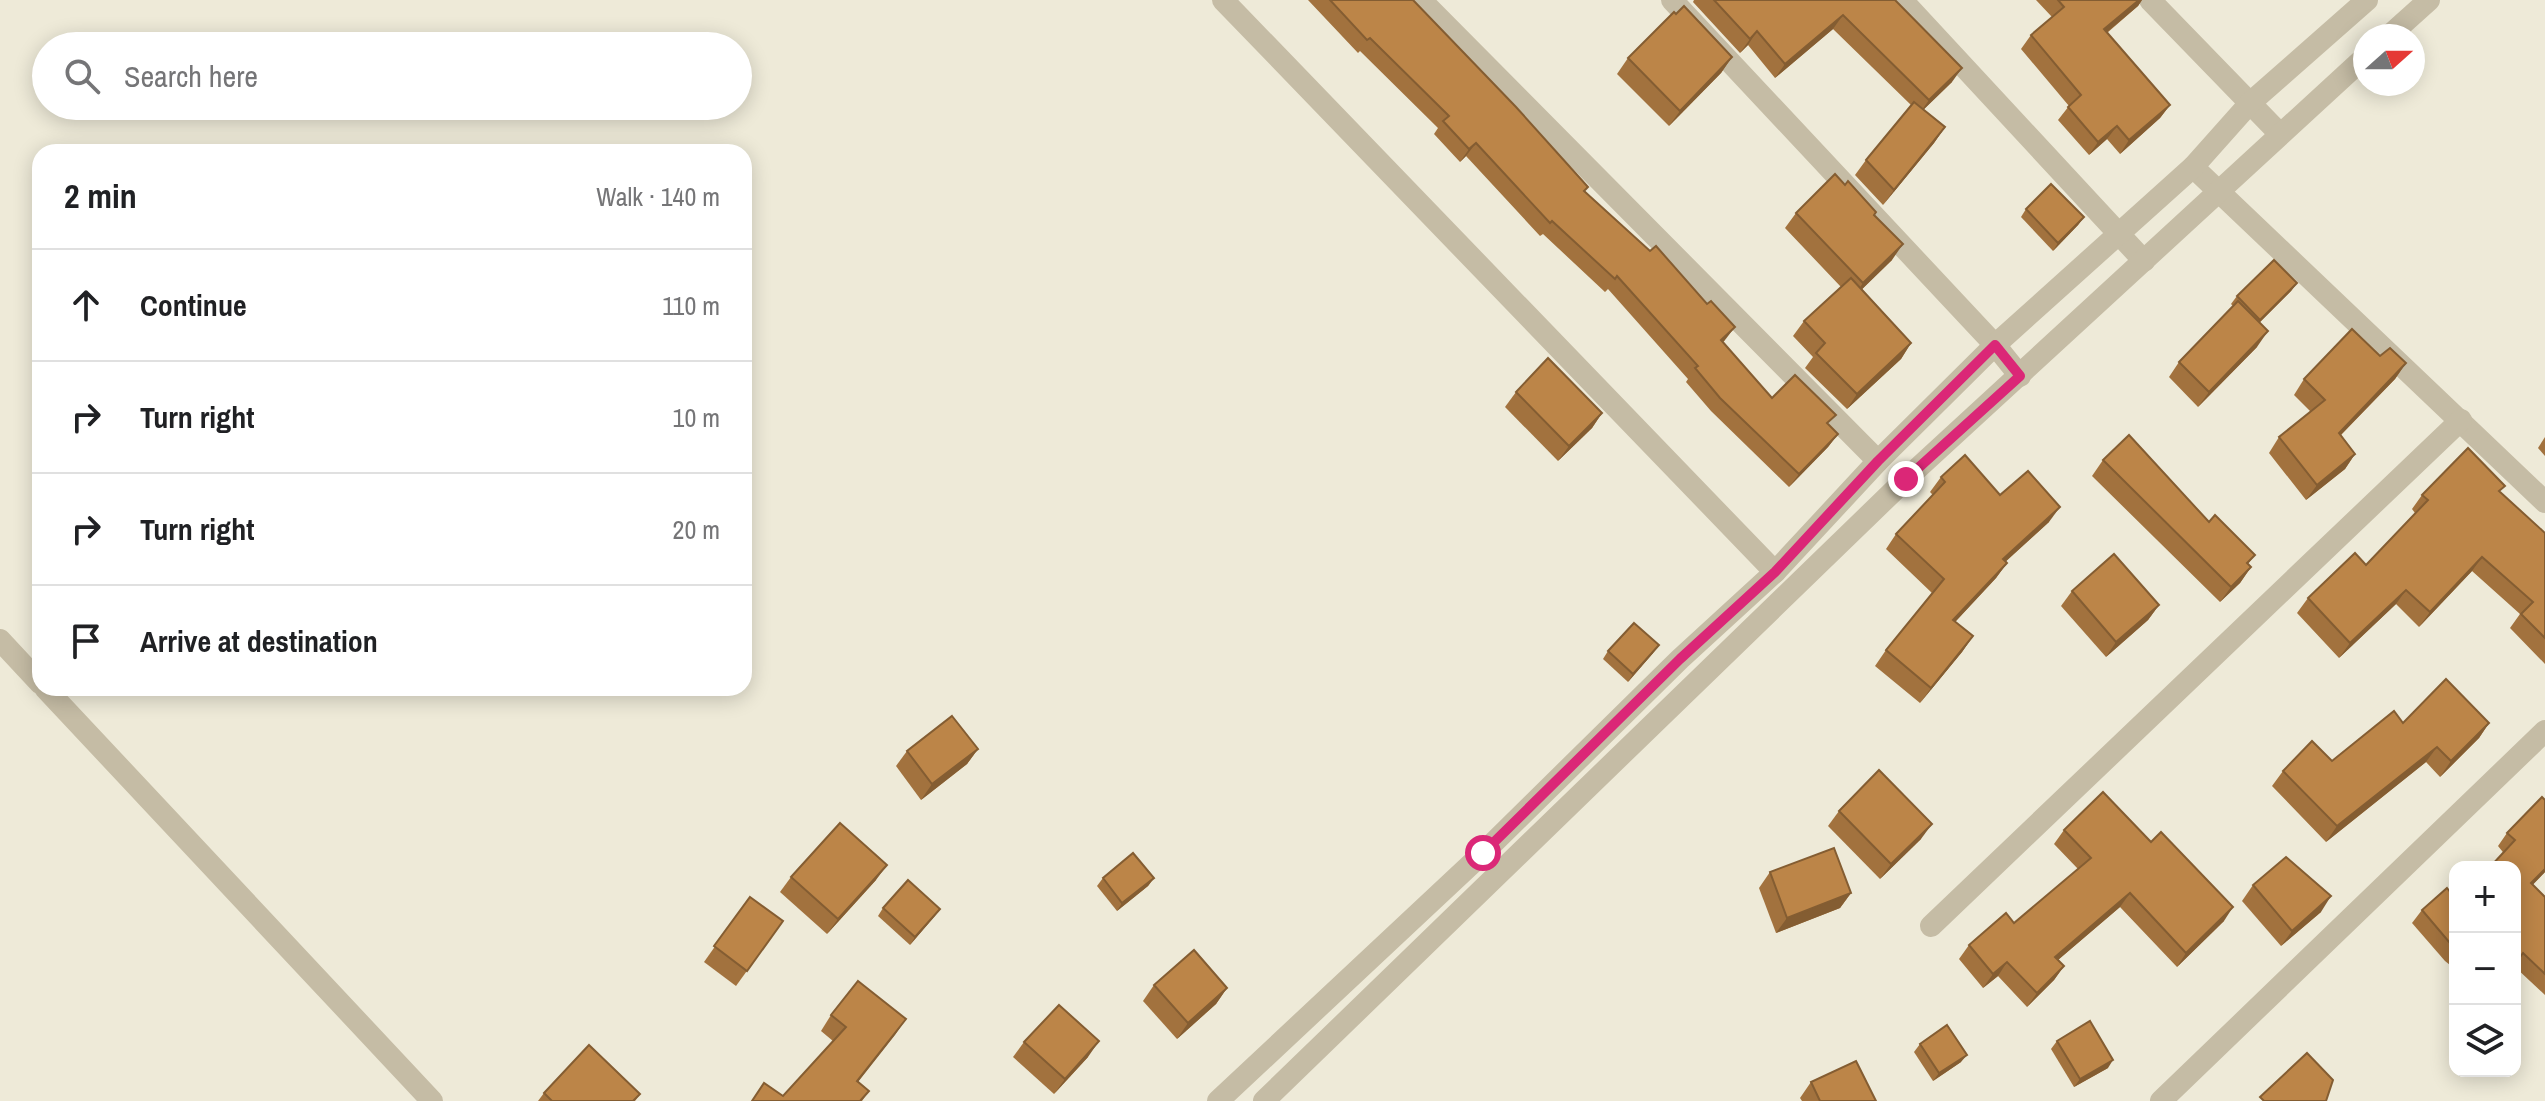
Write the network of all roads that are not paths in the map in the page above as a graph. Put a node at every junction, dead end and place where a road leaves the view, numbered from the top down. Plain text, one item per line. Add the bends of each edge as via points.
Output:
1 (1223, 0) edge
2 (1421, 0) edge
3 (1672, 0) edge
4 (1902, 0) edge
5 (2150, 0) edge
6 (2367, 0) edge
7 (2429, 0) edge
8 (2402, 24) edge
9 (2353, 68) edge
10 (2250, 103) junction
11 (2280, 134) junction
12 (2193, 167) junction
13 (2218, 191) junction
14 (2118, 235) junction
15 (2144, 261) junction
16 (1995, 345) junction
17 (2020, 376) junction
18 (2461, 420) junction
19 (1878, 461) junction
20 (2545, 502) edge
21 (1775, 572) junction
22 (0, 640) edge
23 (32, 674) edge
24 (52, 696) edge
25 (2545, 731) edge
26 (1931, 926) dead end
27 (1257, 1064) junction
28 (1280, 1096) edge
29 (432, 1101) edge
30 (1218, 1101) edge
31 (2161, 1101) edge

1 - 21 street
2 - 19 street
3 - 16 street
4 - 14 street
5 - 10 street
6 - 10 street
7 - 8 street
9 - 11 street
10 - 11 street
10 - 12 street
11 - 13 street
12 - 13 street
12 - 14 street
13 - 15 street
13 - 18 street
14 - 15 street
14 - 16 street
15 - 17 street
16 - 17 street
16 - 19 street
17 - 28 street via 1906,479
18 - 20 street
18 - 26 street
19 - 21 street
21 - 27 street
22 - 23 street
24 - 29 street
25 - 31 street
27 - 28 street
27 - 30 street

